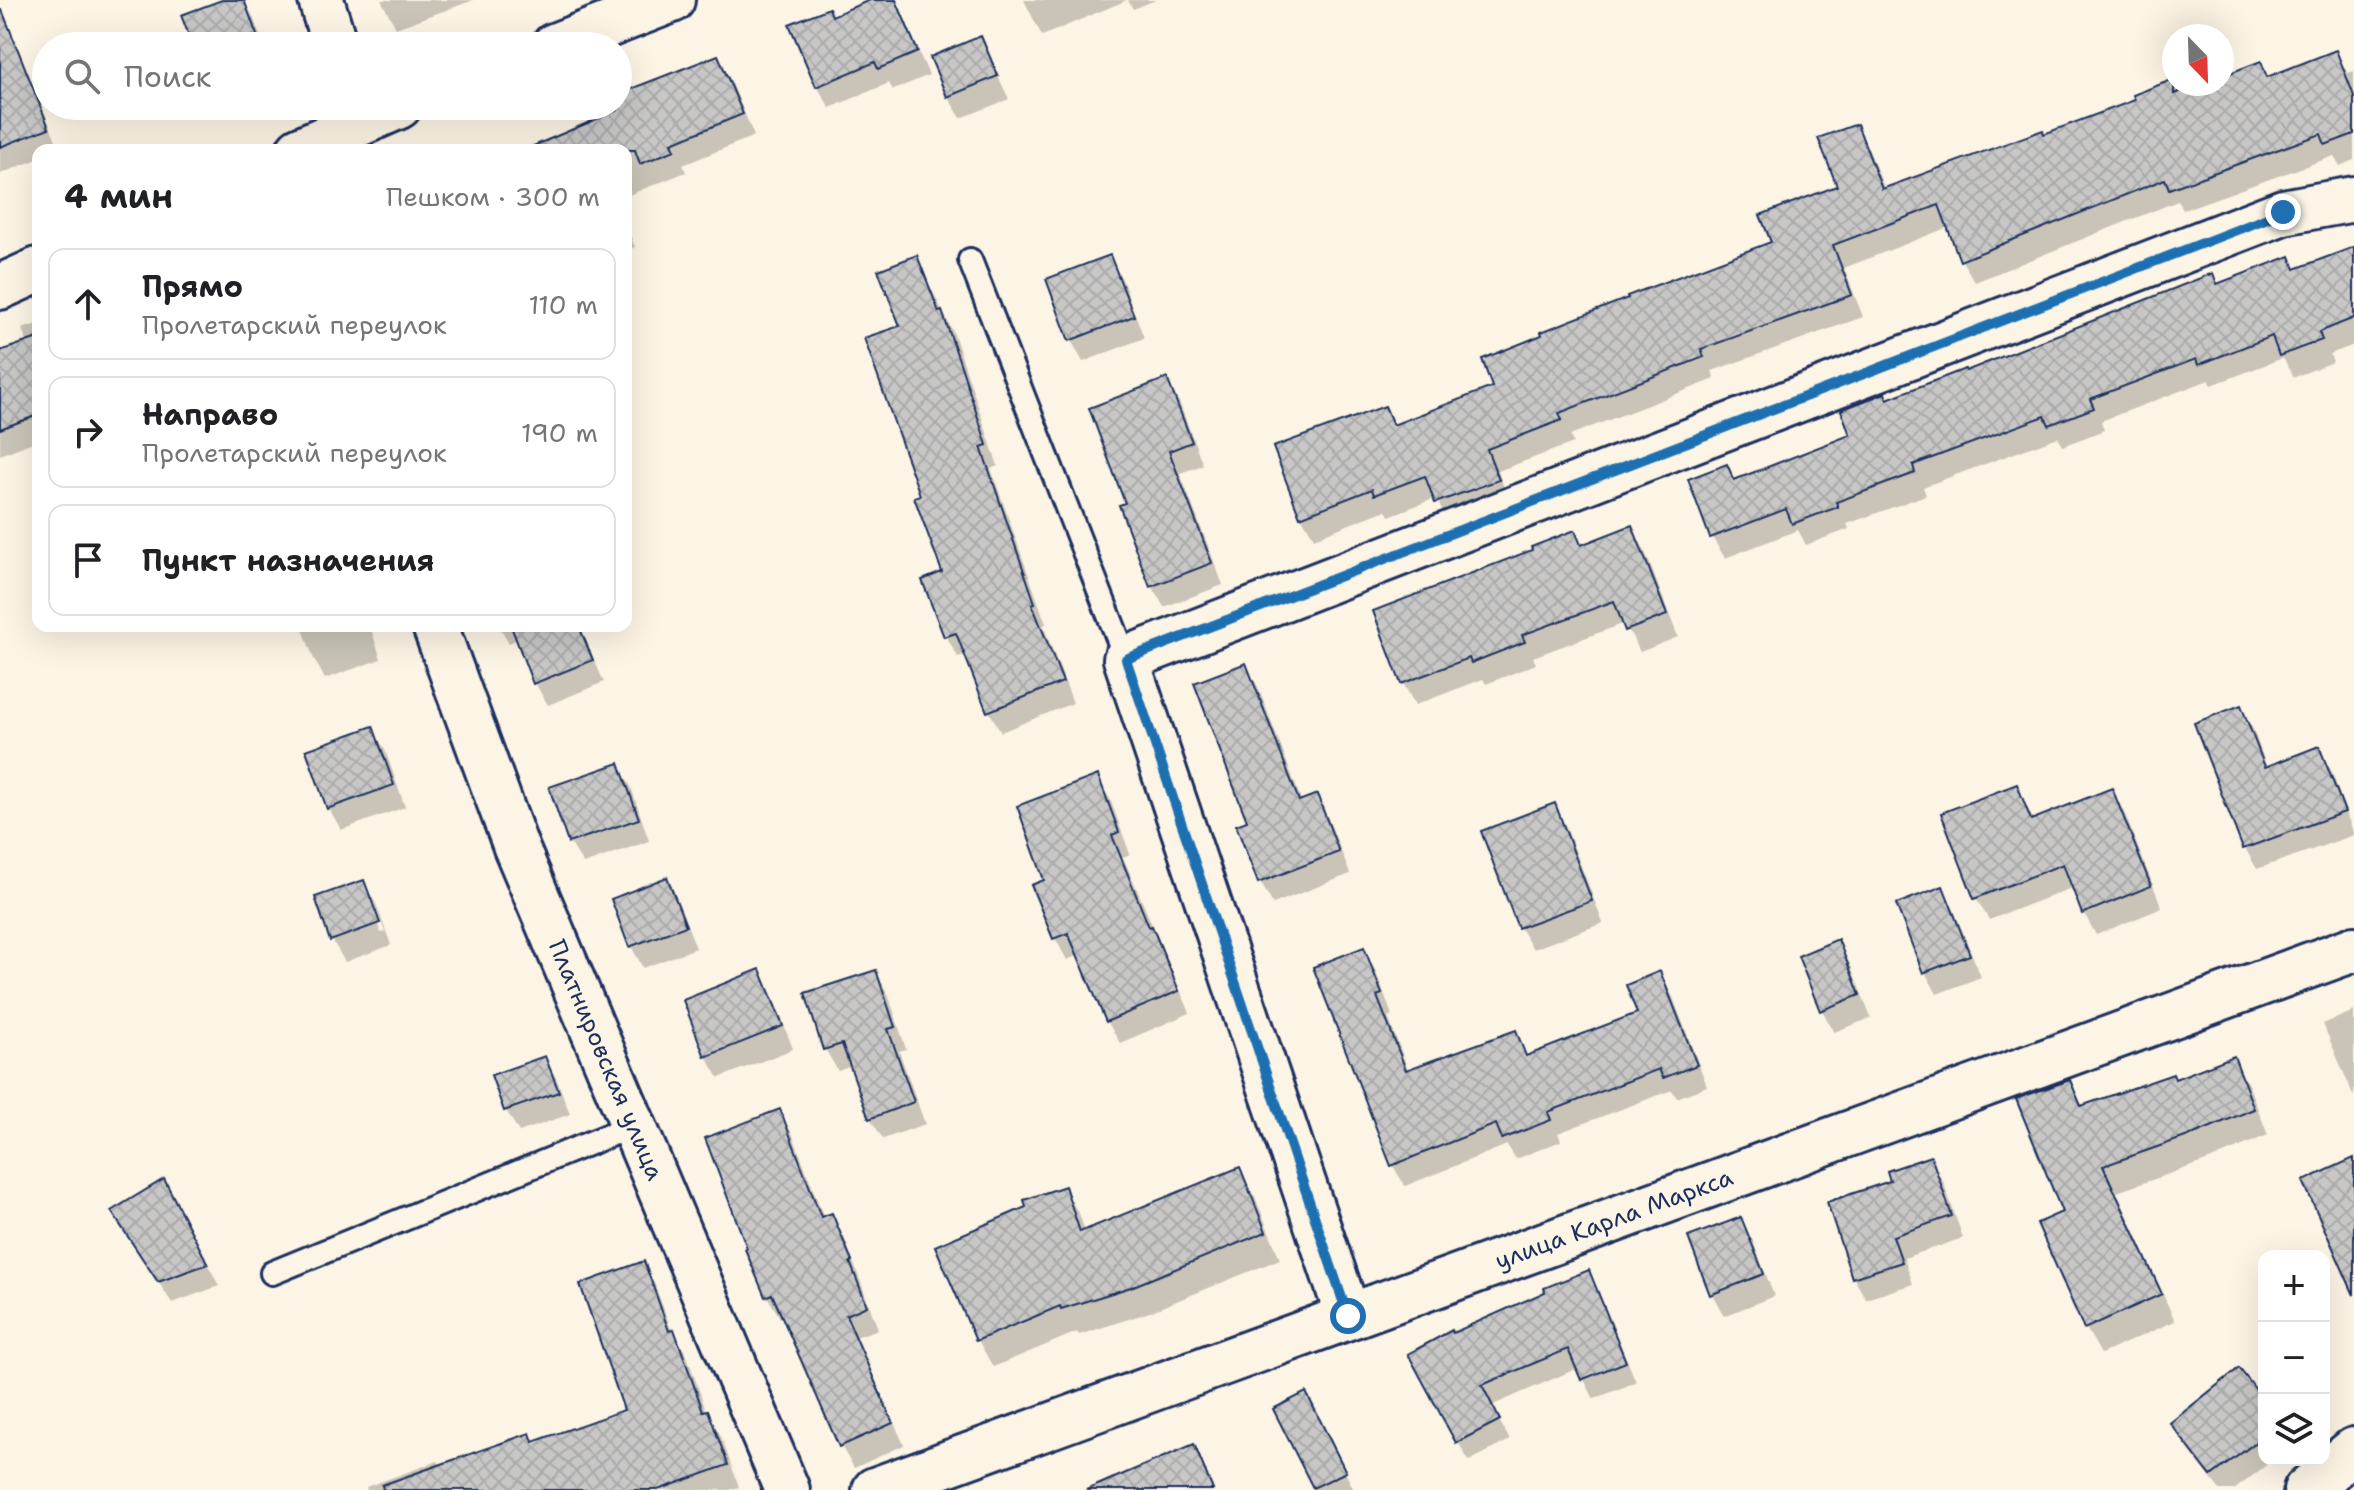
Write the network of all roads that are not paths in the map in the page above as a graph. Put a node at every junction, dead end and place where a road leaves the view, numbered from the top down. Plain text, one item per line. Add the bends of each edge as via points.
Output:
1 (321, 0) edge
2 (672, 0) edge
3 (331, 32) edge
4 (590, 32) edge
5 (346, 120) edge
6 (308, 144) edge
7 (2354, 199) edge
8 (970, 260) dead end
9 (32, 273) edge
10 (0, 287) edge
11 (437, 632) edge
12 (1126, 659) junction
13 (2354, 949) edge
14 (634, 1125) junction
15 (272, 1273) dead end
16 (1348, 1316) junction
17 (2354, 1450) edge
18 (787, 1490) edge
19 (875, 1490) edge
20 (2306, 1490) edge

1 - 3 street
2 - 4 street
5 - 6 street
7 - 12 street via 2283,212
8 - 12 lane
9 - 10 street
11 - 14 street, Платнировская улица via 516,847
12 - 16 street
13 - 16 street, улица Карла Маркса
14 - 15 lane
14 - 18 street, Платнировская улица
16 - 19 street, улица Карла Маркса
17 - 20 street

